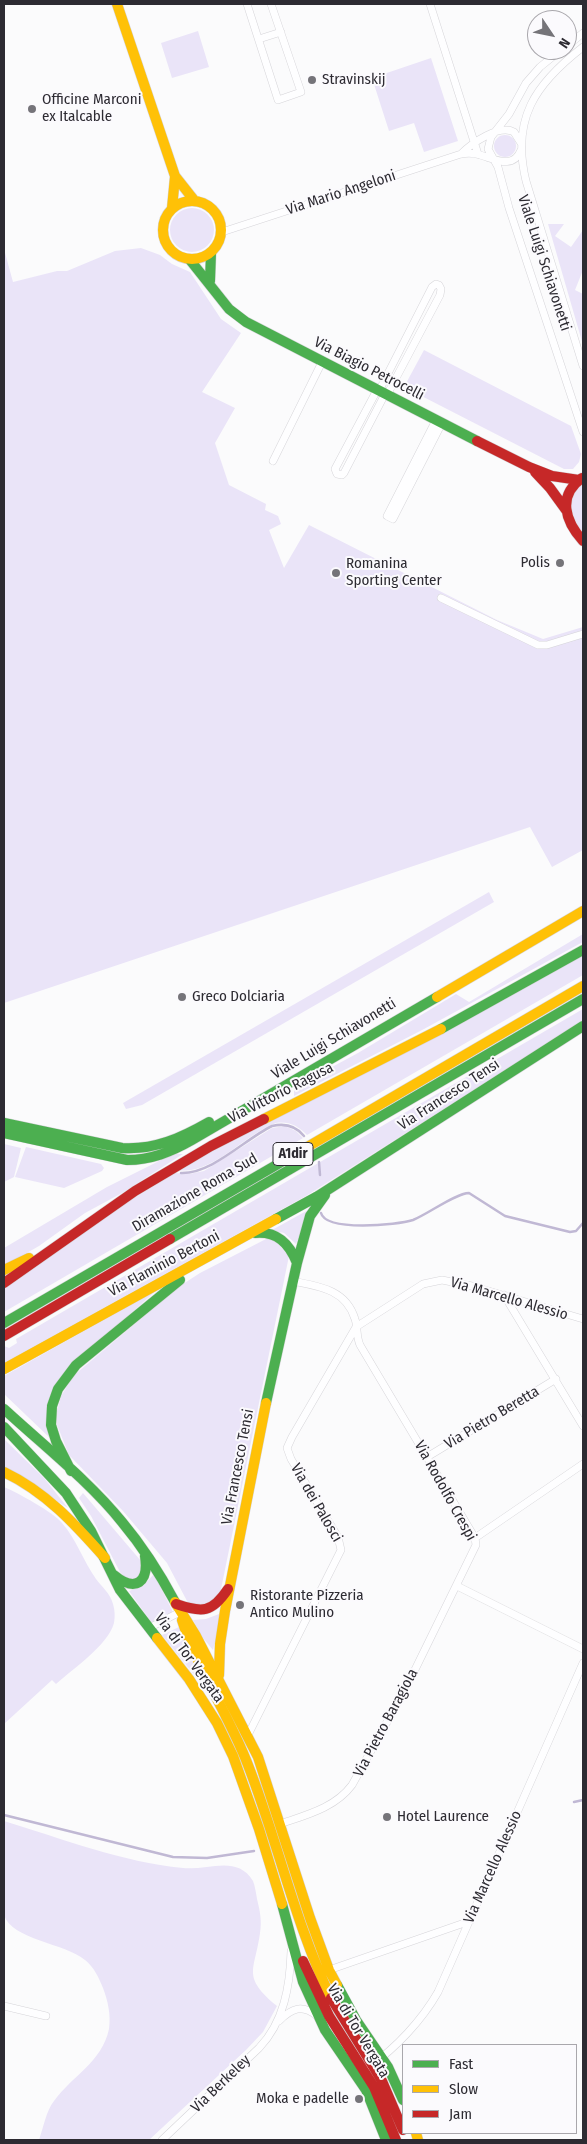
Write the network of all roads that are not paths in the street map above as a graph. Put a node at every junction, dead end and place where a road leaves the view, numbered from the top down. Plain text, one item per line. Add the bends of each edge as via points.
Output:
1 (117, 4) edge
2 (247, 4) edge
3 (271, 4) edge
4 (430, 4) edge
5 (281, 32) junction
6 (259, 39) junction
7 (583, 47) edge
8 (550, 60) edge
9 (494, 134) junction
10 (475, 142) junction
11 (521, 145) junction
12 (460, 154) junction
13 (478, 154) junction
14 (495, 160) junction
15 (175, 176) junction
16 (194, 200) junction
17 (172, 208) junction
18 (222, 232) junction
19 (211, 253) junction
20 (190, 260) junction
21 (210, 281) junction
22 (322, 362) junction
23 (583, 366) edge
24 (382, 393) junction
25 (439, 422) junction
26 (583, 432) edge
27 (273, 461) dead end
28 (529, 466) junction
29 (582, 477) edge
30 (403, 493) dead end
31 (566, 510) junction
32 (583, 541) edge
33 (441, 598) dead end
34 (583, 634) edge
35 (583, 904) edge
36 (583, 911) edge
37 (583, 950) edge
38 (583, 986) edge
39 (583, 999) edge
40 (580, 1028) edge
41 (4, 1123) edge
42 (4, 1133) edge
43 (148, 1148) junction
44 (123, 1160) junction
45 (338, 1184) junction
46 (248, 1235) junction
47 (62, 1242) junction
48 (230, 1245) junction
49 (297, 1263) junction
50 (4, 1270) edge
51 (292, 1281) junction
52 (4, 1283) edge
53 (504, 1295) junction
54 (583, 1319) edge
55 (4, 1323) edge
56 (356, 1327) junction
57 (4, 1336) edge
58 (4, 1369) edge
59 (556, 1379) junction
60 (4, 1409) edge
61 (583, 1426) edge
62 (4, 1428) edge
63 (427, 1457) junction
64 (583, 1464) edge
65 (72, 1471) junction
66 (4, 1472) edge
67 (475, 1538) junction
68 (140, 1547) junction
69 (105, 1558) junction
70 (109, 1568) junction
71 (231, 1584) junction
72 (457, 1586) junction
73 (178, 1608) junction
74 (149, 1628) junction
75 (583, 1650) edge
76 (583, 1663) edge
77 (219, 1678) junction
78 (248, 1735) junction
79 (280, 1824) junction
80 (470, 1921) junction
81 (292, 1938) junction
82 (329, 1970) junction
83 (4, 2006) edge
84 (46, 2016) dead end
85 (319, 2018) junction
86 (276, 2025) junction
87 (382, 2057) junction
88 (365, 2070) junction
89 (402, 2098) edge
90 (402, 2126) edge
91 (162, 2140) edge
92 (386, 2140) edge
93 (396, 2140) edge

1 - 15 main road
2 - 6 street
3 - 5 street
4 - 10 street
5 - 6 street
5 - 6 street via 301,92 278,100
7 - 11 street, Viale Luigi Schiavonetti via 562,64 536,94 524,118
8 - 9 street, Viale Luigi Schiavonetti via 533,75
9 - 10 street, Via Mario Angeloni
9 - 11 street via 510,130 518,135
9 - 14 street, Viale Luigi Schiavonetti via 488,149
10 - 12 street, Via Mario Angeloni
10 - 13 street
11 - 14 street via 518,156 512,161
11 - 23 street, Viale Luigi Schiavonetti via 526,181
12 - 13 street, Via Mario Angeloni
12 - 18 street, Via Mario Angeloni
13 - 14 street, Via Mario Angeloni
14 - 26 street, Viale Luigi Schiavonetti
15 - 16 main road
15 - 17 main road
16 - 17 main road
16 - 18 main road via 215,212
17 - 20 main road via 164,222 164,240 175,253
18 - 19 main road
19 - 20 main road
19 - 21 main road
20 - 21 main road, Via Biagio Petrocelli
21 - 22 main road, Via Biagio Petrocelli via 222,302 238,318
22 - 24 main road, Via Biagio Petrocelli
22 - 27 street
24 - 24 street via 335,469 337,474 342,476 344,473
24 - 24 street via 440,295 442,289 439,285 430,290
24 - 25 main road, Via Biagio Petrocelli
25 - 28 main road, Via Biagio Petrocelli
25 - 30 street
28 - 29 main road, Via Biagio Petrocelli via 552,476
28 - 31 main road, Via Biagio Petrocelli
29 - 31 main road via 569,494
31 - 32 main road via 574,530
33 - 34 street via 538,645
35 - 43 main road, Viale Luigi Schiavonetti via 195,1130
36 - 44 main road, Viale Luigi Schiavonetti via 188,1142 147,1159
37 - 47 main road, Via Vittorio Ragusa via 424,1038 211,1146 135,1191
38 - 55 main road, Diramazione Roma Sud / A1dir
39 - 57 main road, Diramazione Roma Sud / A1dir
40 - 45 main road, Via Francesco Tensi
41 - 43 main road, Viale Luigi Schiavonetti via 122,1148
42 - 44 main road, Viale Luigi Schiavonetti
43 - 44 street
45 - 46 main road, Via Flaminio Bertoni
45 - 49 main road, Via Francesco Tensi via 312,1211
46 - 48 main road, Via Flaminio Bertoni
46 - 49 main road via 266,1232 278,1236 288,1245
47 - 50 main road
47 - 52 main road, Via Vittorio Ragusa
48 - 58 main road, Via Flaminio Bertoni
48 - 65 main road via 150,1303 76,1365 64,1379 52,1402 51,1420 56,1441
49 - 51 main road, Via Francesco Tensi
51 - 56 street, Via Rodolfo Crespi via 336,1292 352,1311
51 - 71 main road, Via Francesco Tensi
53 - 54 street, Via Marcello Alessio
53 - 56 street, Via Marcello Alessio via 452,1281 432,1282
53 - 59 street
56 - 63 street, Via Rodolfo Crespi via 360,1345
56 - 78 street, Via dei Palosci via 287,1448 342,1547
59 - 61 street
59 - 63 street, Via Pietro Beretta
60 - 65 main road, Via di Tor Vergata
62 - 69 main road, Via di Tor Vergata via 66,1493
63 - 67 street, Via Rodolfo Crespi
64 - 67 street
65 - 68 main road, Via di Tor Vergata via 122,1522
66 - 69 main road via 48,1498
67 - 72 street, Via Rodolfo Crespi via 476,1547
68 - 70 main road via 148,1568 140,1581 123,1583
68 - 73 main road, Via di Tor Vergata via 164,1580
69 - 70 main road, Via di Tor Vergata
70 - 74 main road, Via di Tor Vergata
71 - 73 main road via 220,1601 209,1610
71 - 77 main road, Via Francesco Tensi via 219,1657
72 - 75 street
72 - 79 street, Via Pietro Baragiola via 352,1785 338,1800
73 - 74 street
73 - 77 main road, Via di Tor Vergata
73 - 88 main road, Via di Tor Vergata via 198,1666 231,1725 253,1778 308,1946
74 - 81 main road, Via di Tor Vergata via 189,1680 228,1744 262,1838
76 - 80 street, Via Marcello Alessio
77 - 78 main road, Via di Tor Vergata
78 - 79 main road, Via di Tor Vergata
79 - 82 main road, Via di Tor Vergata
80 - 82 street
80 - 87 street, Via Marcello Alessio via 430,2005
81 - 85 main road, Via di Tor Vergata via 302,1978
81 - 86 street, Via Berkeley via 289,1982
81 - 88 main road, Via di Tor Vergata via 325,2010
82 - 87 main road, Via di Tor Vergata
83 - 84 street
85 - 86 street, Via Berkeley via 308,2009 299,2008 290,2011
85 - 88 main road, Via di Tor Vergata via 330,2037
86 - 91 street, Via Berkeley via 258,2048
87 - 88 street, Via Marcello Alessio
87 - 89 main road, Via di Tor Vergata
88 - 90 main road, Via di Tor Vergata via 386,2088
88 - 92 main road, Via di Tor Vergata via 370,2098
88 - 93 main road, Via di Tor Vergata

